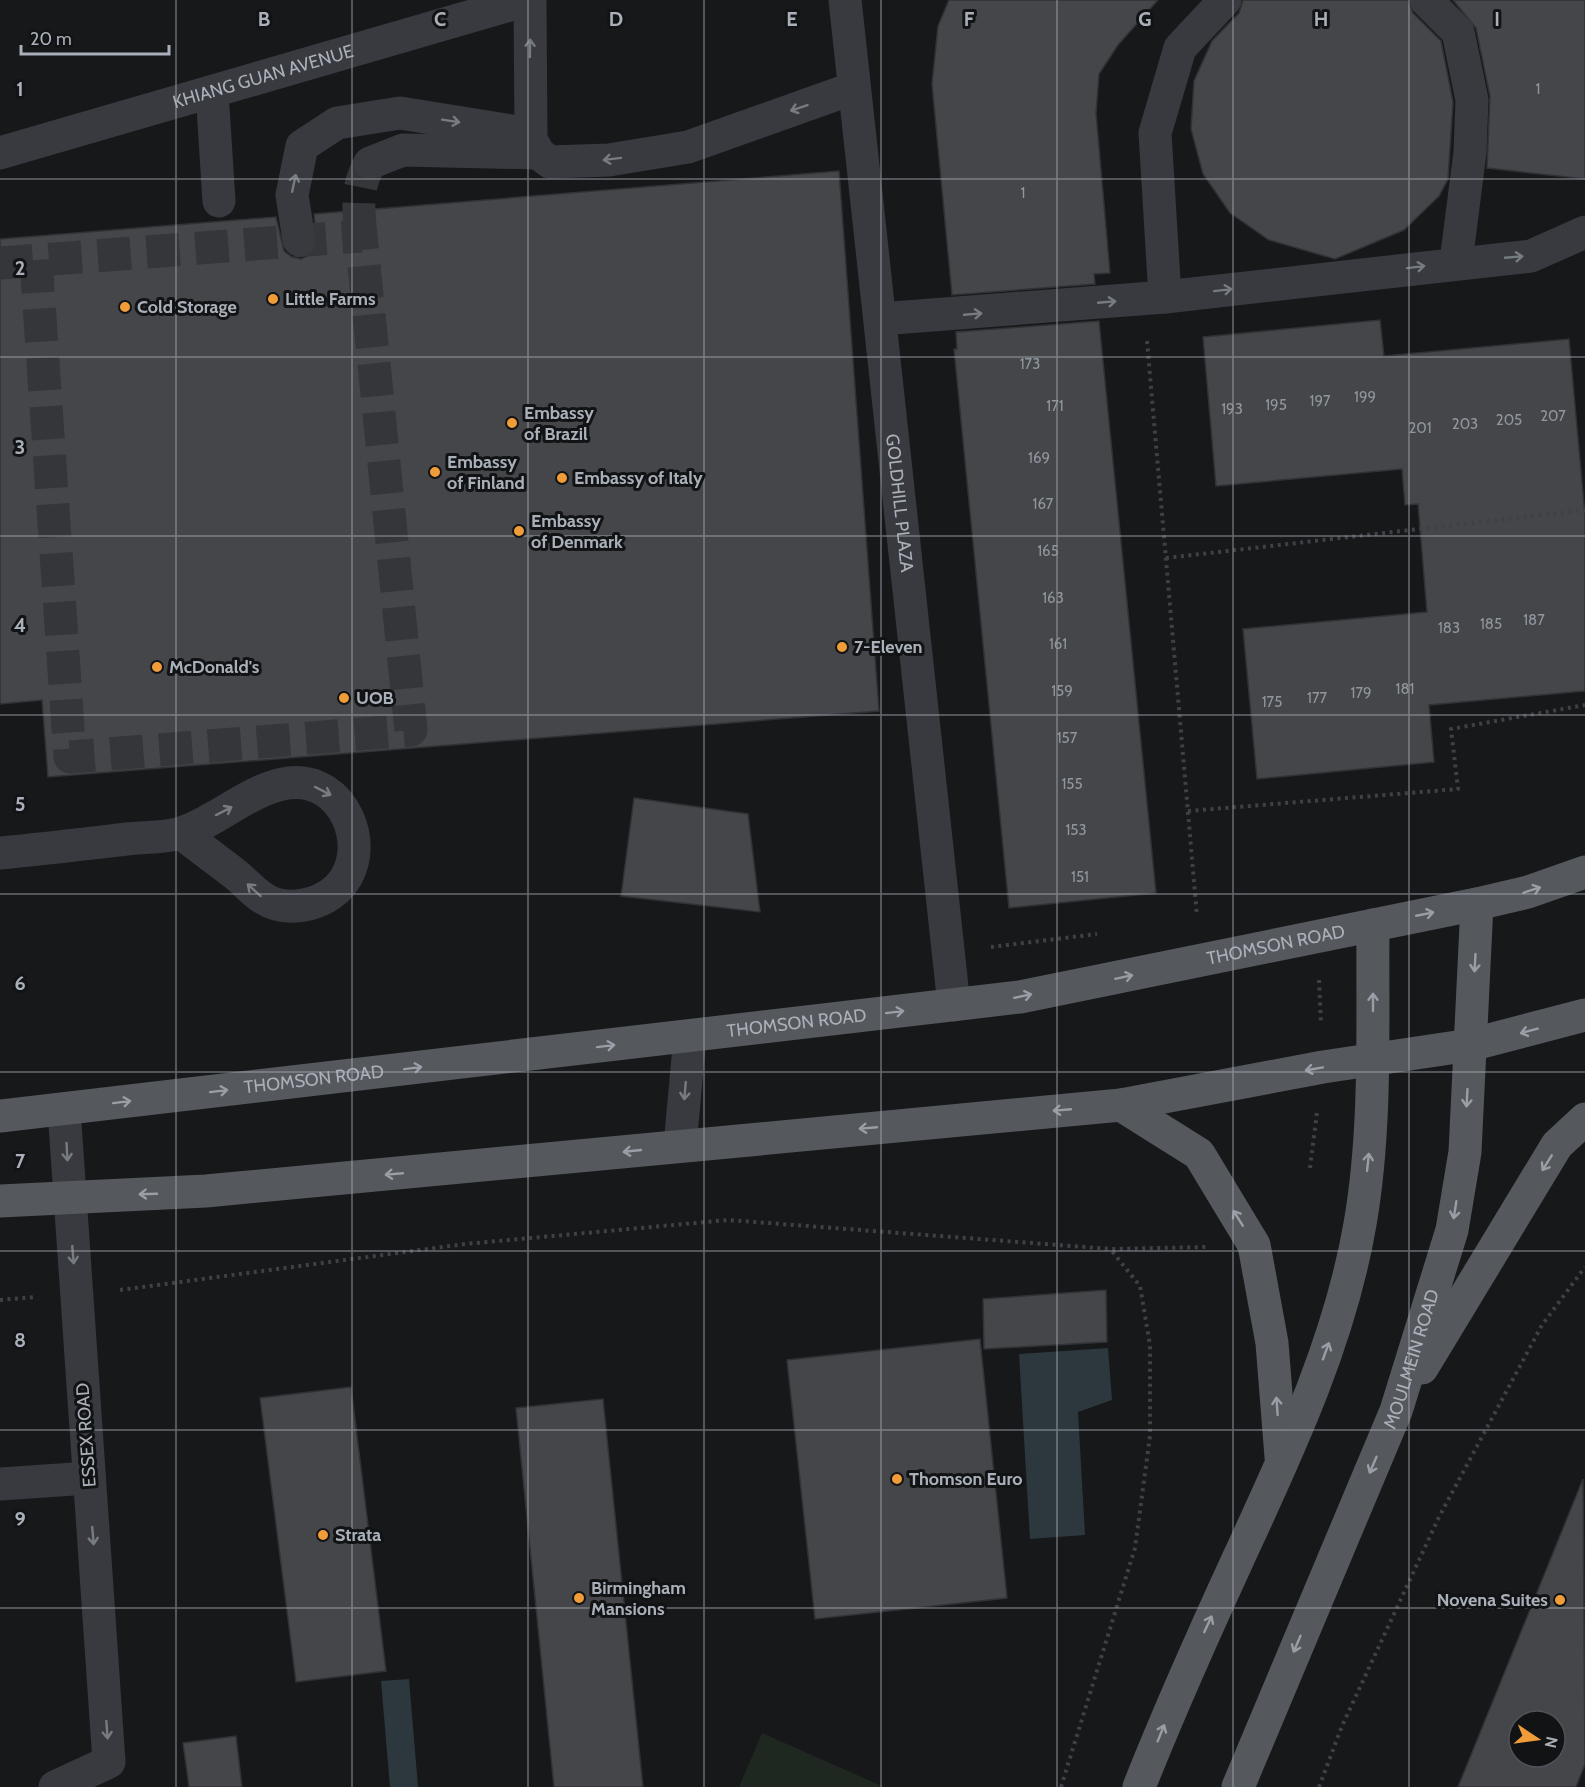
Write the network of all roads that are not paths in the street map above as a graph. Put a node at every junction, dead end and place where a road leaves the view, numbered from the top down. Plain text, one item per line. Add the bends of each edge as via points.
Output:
1 (529, 0) edge
2 (845, 0) edge
3 (1225, 0) edge
4 (1426, 0) edge
5 (854, 88) junction
6 (212, 92) junction
7 (534, 143) junction
8 (0, 153) edge
9 (370, 163) dead end
10 (219, 201) dead end
11 (1585, 232) edge
12 (299, 240) dead end
13 (1456, 262) junction
14 (1154, 298) junction
15 (880, 319) junction
16 (181, 833) junction
17 (0, 853) edge
18 (1585, 872) edge
19 (1477, 904) junction
20 (1373, 925) junction
21 (954, 1005) junction
22 (1585, 1015) edge
23 (690, 1036) junction
24 (1470, 1045) junction
25 (1372, 1060) junction
26 (1121, 1105) junction
27 (64, 1109) junction
28 (0, 1116) edge
29 (1585, 1119) edge
30 (680, 1146) junction
31 (69, 1196) junction
32 (0, 1201) edge
33 (1396, 1411) junction
34 (1281, 1464) junction
35 (88, 1478) junction
36 (0, 1484) edge
37 (55, 1787) edge
38 (1139, 1787) edge
39 (1238, 1787) edge

1 - 6 street, KHIANG GUAN AVENUE
7 -> 1 street
2 - 5 street, GOLDHILL PLAZA
3 - 14 street via 1180,48 1155,133
4 - 13 street via 1458,32 1472,100 1470,152
5 -> 7 street via 688,147 609,160 550,162
5 - 15 street, GOLDHILL PLAZA
6 - 8 street, KHIANG GUAN AVENUE
6 - 10 street
7 - 9 street via 404,150
12 -> 7 street via 292,195 302,146 337,123 400,113
13 -> 11 street via 1531,256
14 -> 13 street
15 -> 14 street
15 - 21 street, GOLDHILL PLAZA
16 -> 16 street via 267,790 289,783 312,786 333,796 347,813 355,835 355,858 345,880 329,897 308,905 285,906 263,898
16 - 17 street
19 -> 18 main road, THOMSON ROAD
20 -> 19 main road, THOMSON ROAD
19 -> 24 main road, MOULMEIN ROAD
21 -> 20 main road, THOMSON ROAD via 1066,989
25 -> 20 main road
23 -> 21 main road, THOMSON ROAD
22 -> 24 main road
27 -> 23 main road, THOMSON ROAD
23 -> 30 street
24 - 25 main road
24 -> 33 main road, MOULMEIN ROAD via 1465,1152 1452,1230
25 -> 26 main road
34 -> 25 main road via 1328,1348 1351,1270 1369,1157
26 -> 30 main road
34 -> 26 main road via 1272,1343 1254,1245 1199,1154
27 - 28 main road, THOMSON ROAD
27 -> 31 street, ESSEX ROAD
29 -> 33 main road via 1557,1145
30 -> 31 main road via 206,1191
31 - 32 main road
31 -> 35 street, ESSEX ROAD
33 -> 39 main road, MOULMEIN ROAD
38 -> 34 main road via 1183,1678
35 - 36 street
35 -> 37 street, ESSEX ROAD via 109,1762

